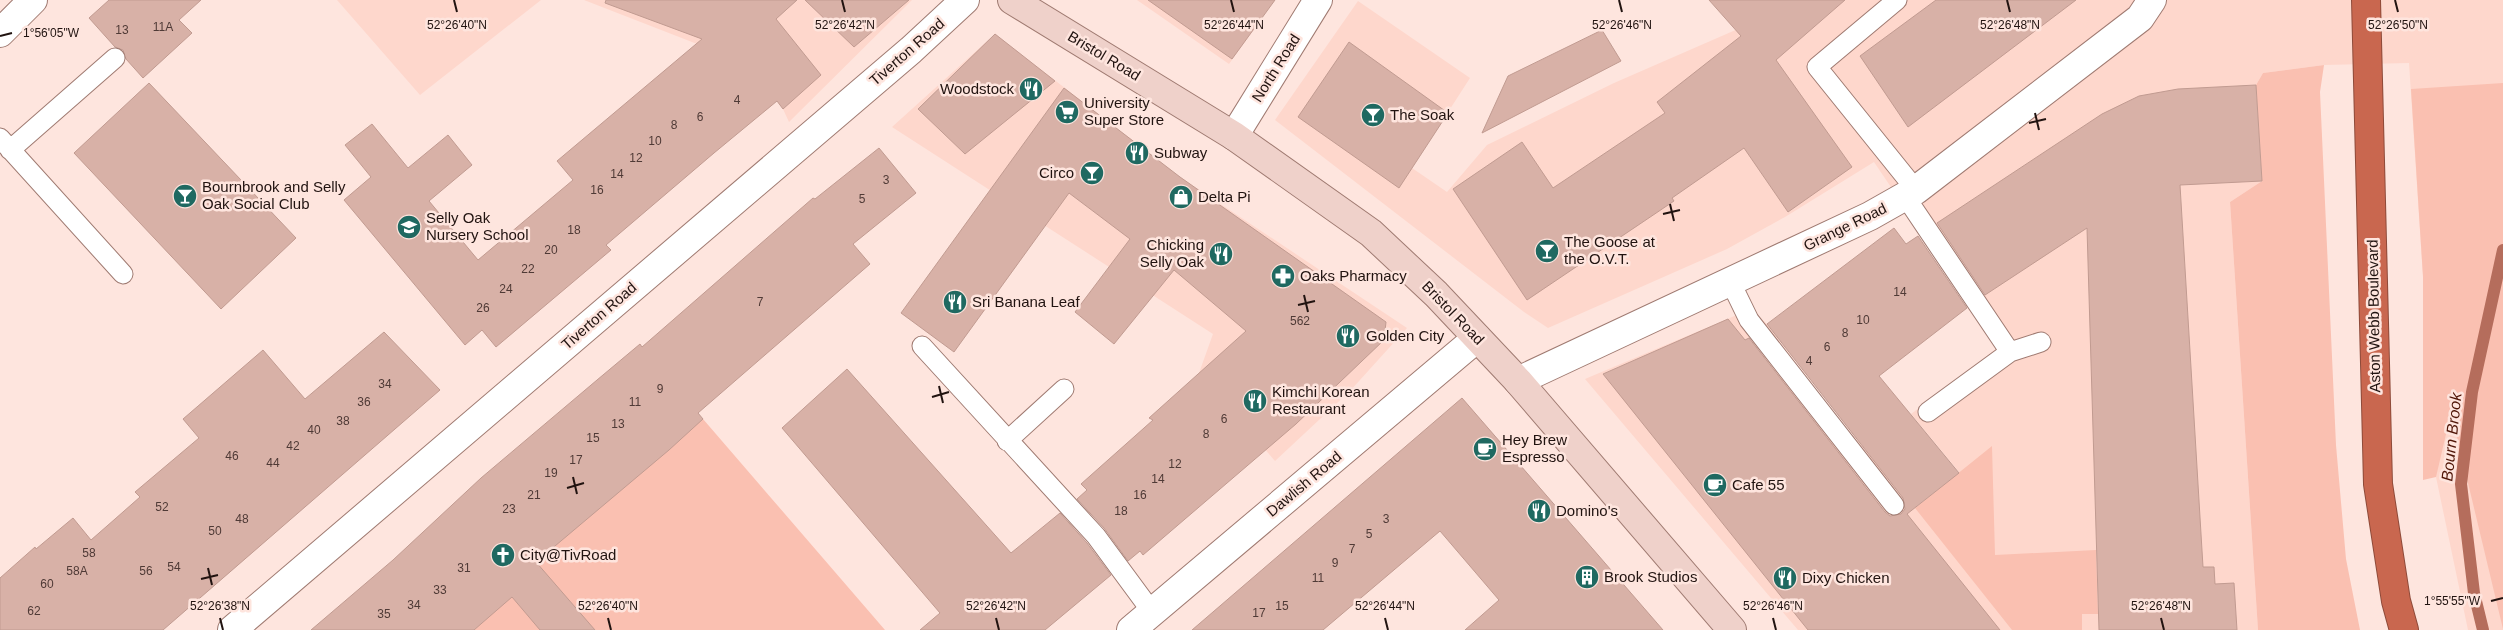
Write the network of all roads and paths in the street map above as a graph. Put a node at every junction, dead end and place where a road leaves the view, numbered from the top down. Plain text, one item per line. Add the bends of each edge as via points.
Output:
1 (33, 0) edge
2 (965, 0) edge
3 (1012, 0) edge
4 (1318, 0) edge
5 (1897, 0) edge
6 (2366, 0) edge
7 (2146, 9) edge
8 (0, 33) edge
9 (115, 58) dead end
10 (1234, 136) junction
11 (5, 144) edge
12 (1910, 193) junction
13 (123, 274) dead end
14 (1730, 281) junction
15 (1477, 338) junction
16 (2042, 342) dead end
17 (922, 346) dead end
18 (2010, 352) junction
19 (1518, 381) junction
20 (1064, 389) dead end
21 (1928, 412) dead end
22 (1008, 441) junction
23 (1894, 505) dead end
24 (1152, 612) junction
25 (232, 630) edge
26 (1131, 630) edge
27 (1732, 630) edge
28 (2404, 630) edge

1 - 8 street
2 - 25 street, Tiverton Road via 911,50
3 - 10 main road, Bristol Road
4 - 10 street, North Road
5 - 12 lane via 1817,67
6 - 28 highway, Aston Webb Boulevard via 2378,484 2396,601
7 - 12 street, Grange Road
9 - 11 lane
10 - 15 main road, Bristol Road via 1371,233
11 - 13 lane
12 - 14 street, Grange Road via 1870,216
12 - 18 lane
14 - 19 street, Grange Road
14 - 23 lane via 1749,320
15 - 19 main road, Bristol Road
15 - 24 street, Dawlish Road
16 - 18 lane
17 - 22 lane
18 - 21 lane
19 - 27 main road, Bristol Road
20 - 22 lane
22 - 24 lane via 1096,536
24 - 26 street, Dawlish Road

